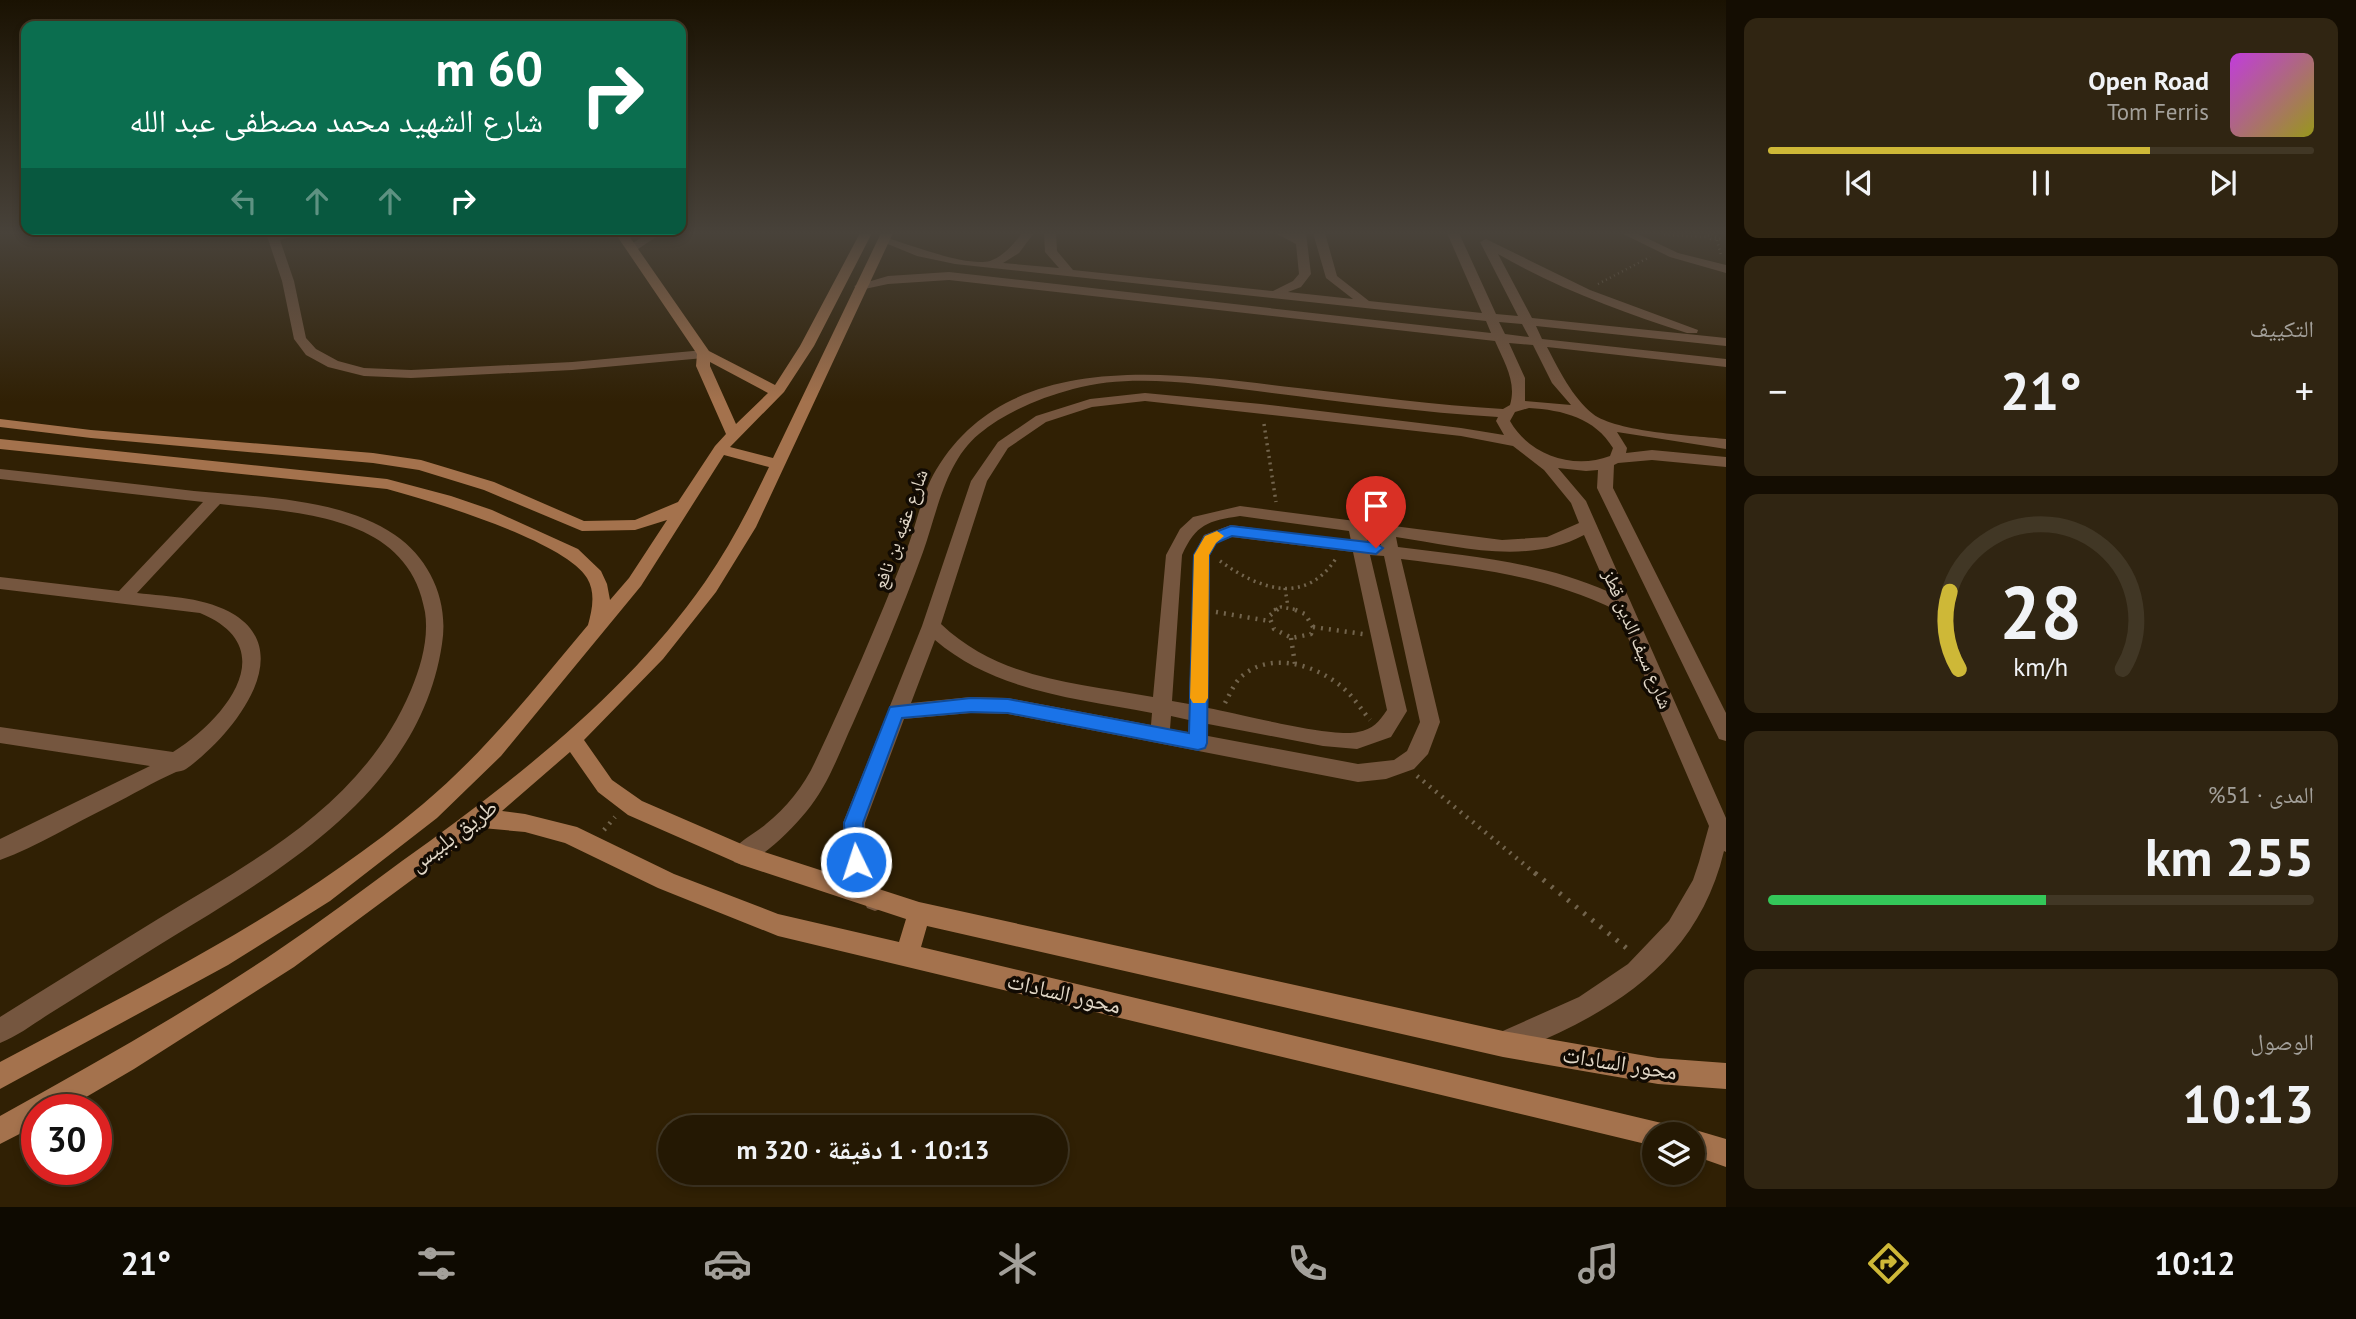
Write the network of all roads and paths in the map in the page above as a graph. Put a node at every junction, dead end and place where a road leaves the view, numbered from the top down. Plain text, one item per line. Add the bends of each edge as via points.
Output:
1 (288, 289) edge
2 (659, 289) edge
3 (837, 289) edge
4 (858, 289) edge
5 (1069, 289) edge
6 (1230, 289) edge
7 (1287, 289) edge
8 (1347, 289) edge
9 (1478, 289) edge
10 (1510, 289) edge
11 (1578, 289) edge
12 (1589, 289) edge
13 (1584, 292) junction
14 (1274, 294) junction
15 (1373, 305) junction
16 (1490, 317) junction
17 (1526, 320) junction
18 (1500, 337) junction
19 (1537, 341) junction
20 (1726, 341) edge
21 (704, 354) junction
22 (1726, 363) edge
23 (777, 392) junction
24 (1261, 408) junction
25 (1511, 409) junction
26 (1596, 421) junction
27 (0, 422) edge
28 (727, 442) junction
29 (0, 444) edge
30 (1726, 444) edge
31 (1523, 446) junction
32 (1611, 462) junction
33 (1724, 463) edge
34 (777, 464) junction
35 (0, 474) edge
36 (215, 499) junction
37 (682, 506) junction
38 (1278, 516) junction
39 (1588, 525) junction
40 (1356, 527) junction
41 (1386, 530) junction
42 (1354, 545) junction
43 (1205, 549) junction
44 (1391, 550) junction
45 (0, 583) edge
46 (1285, 587) junction
47 (124, 596) junction
48 (1624, 606) junction
49 (1288, 607) junction
50 (1201, 609) junction
51 (1269, 621) junction
52 (931, 626) junction
53 (1313, 627) junction
54 (596, 629) junction
55 (1380, 636) junction
56 (1291, 638) junction
57 (1295, 665) junction
58 (1162, 707) junction
59 (896, 712) junction
60 (1208, 716) junction
61 (1380, 733) junction
62 (1726, 733) edge
63 (0, 735) edge
64 (1160, 735) junction
65 (572, 739) junction
66 (1198, 743) junction
67 (180, 762) junction
68 (1404, 765) junction
69 (627, 802) junction
70 (479, 818) junction
71 (417, 822) junction
72 (1723, 834) edge
73 (439, 845) junction
74 (592, 845) junction
75 (0, 850) edge
76 (742, 855) junction
77 (875, 900) junction
78 (919, 912) junction
79 (907, 956) junction
80 (1647, 965) junction
81 (0, 1031) edge
82 (1503, 1044) junction
83 (0, 1076) edge
84 (1726, 1076) edge
85 (65, 1094) edge
86 (21, 1119) edge
87 (1642, 1130) edge
88 (0, 1131) edge
89 (1705, 1146) edge
90 (1726, 1153) edge

1 - 21 street via 300,339 312,352 364,372 572,366
2 - 21 street
3 - 23 street, طريق بلبيس
4 - 34 street, طريق بلبيس
5 - 18 street
6 - 14 street
7 - 14 street
8 - 15 street
9 - 16 street
10 - 17 street
11 - 13 street
12 - 13 path
13 - 20 street
14 - 15 street
15 - 16 street
16 - 17 street
16 - 18 street
17 - 19 street
17 - 20 street
18 - 19 street
18 - 25 street via 1520,384
19 - 22 street
19 - 26 street via 1559,383
21 - 23 street
21 - 28 street via 703,366
23 - 28 street, طريق بلبيس
24 - 31 street via 1461,432
24 - 38 path
24 - 52 street via 1145,397 1090,403 1041,419 1003,445 979,481
25 - 26 street, شارع عقبه بن نافع via 1552,405
25 - 31 street via 1503,421
25 - 76 street, شارع عقبه بن نافع via 1452,410 1204,380 1136,377 1073,384 1017,403 972,432 942,472 880,640 819,775 775,831
26 - 30 street via 1640,433
26 - 32 street, شارع سيف الدين قطز via 1614,436 1620,449
27 - 37 street via 421,465 489,486 582,527 635,525
28 - 34 street
28 - 37 street, طريق بلبيس
29 - 54 street via 362,480 451,501 587,563 603,593
31 - 32 street via 1569,465
31 - 39 street, شارع سيف الدين قطز via 1565,484
32 - 33 street via 1652,455
32 - 62 street, شارع سيف الدين قطز via 1603,475 1608,495
34 - 65 street, طريق بلبيس via 748,527 710,588 657,654
35 - 36 street
36 - 47 street
36 - 81 street via 343,517 375,529 401,546 420,569 432,596 434,639 418,702 395,743 362,786 318,827 265,866
37 - 54 street, طريق بلبيس via 635,582
38 - 40 street
38 - 58 street via 1240,511 1206,516 1183,532 1174,555
39 - 41 street via 1568,538 1539,545 1502,545
39 - 48 street, شارع سيف الدين قطز
40 - 41 street
40 - 42 street
41 - 44 street
42 - 43 street via 1231,531 1210,539
42 - 44 street
42 - 46 path via 1315,582
42 - 55 street
43 - 46 path via 1245,578
43 - 50 street
44 - 48 street via 1549,575
44 - 68 street via 1430,722 1424,747
45 - 47 street
46 - 49 path
47 - 67 street via 202,607 227,616 244,632 251,652 249,677 237,705 213,734
48 - 72 street, شارع سيف الدين قطز
49 - 51 path via 1275,608
49 - 53 path via 1308,617
50 - 51 path
50 - 60 street
51 - 56 path
52 - 58 street via 962,653 1013,678
52 - 59 street
53 - 55 path
53 - 56 path via 1307,637
54 - 71 street, طريق بلبيس via 494,750
55 - 61 street via 1396,711
56 - 57 path
57 - 60 path via 1265,664 1243,675
57 - 61 path via 1321,673 1344,689
58 - 60 street
58 - 64 street
59 - 64 street via 1008,706
59 - 77 street via 853,823 856,862
60 - 61 street via 1346,740
60 - 66 street
63 - 67 street
64 - 66 street
65 - 69 street, محور السادات via 605,786
65 - 70 street, طريق بلبيس
66 - 68 street via 1358,773
67 - 75 street
68 - 80 path
69 - 74 path
69 - 76 street, محور السادات
70 - 73 street, طريق بلبيس
70 - 74 street, محور السادات via 525,823
71 - 73 street
71 - 83 street, طريق بلبيس via 322,894 220,957
72 - 80 street via 1683,922
73 - 85 street, طريق بلبيس via 286,959
74 - 79 street, محور السادات via 666,881 778,925
76 - 77 street, محور السادات
77 - 78 street, محور السادات
78 - 79 street
78 - 82 street, محور السادات
79 - 87 street, محور السادات
80 - 82 street via 1607,997 1559,1023
82 - 84 street, محور السادات via 1658,1071
86 - 88 street, طريق بلبيس
89 - 90 street

